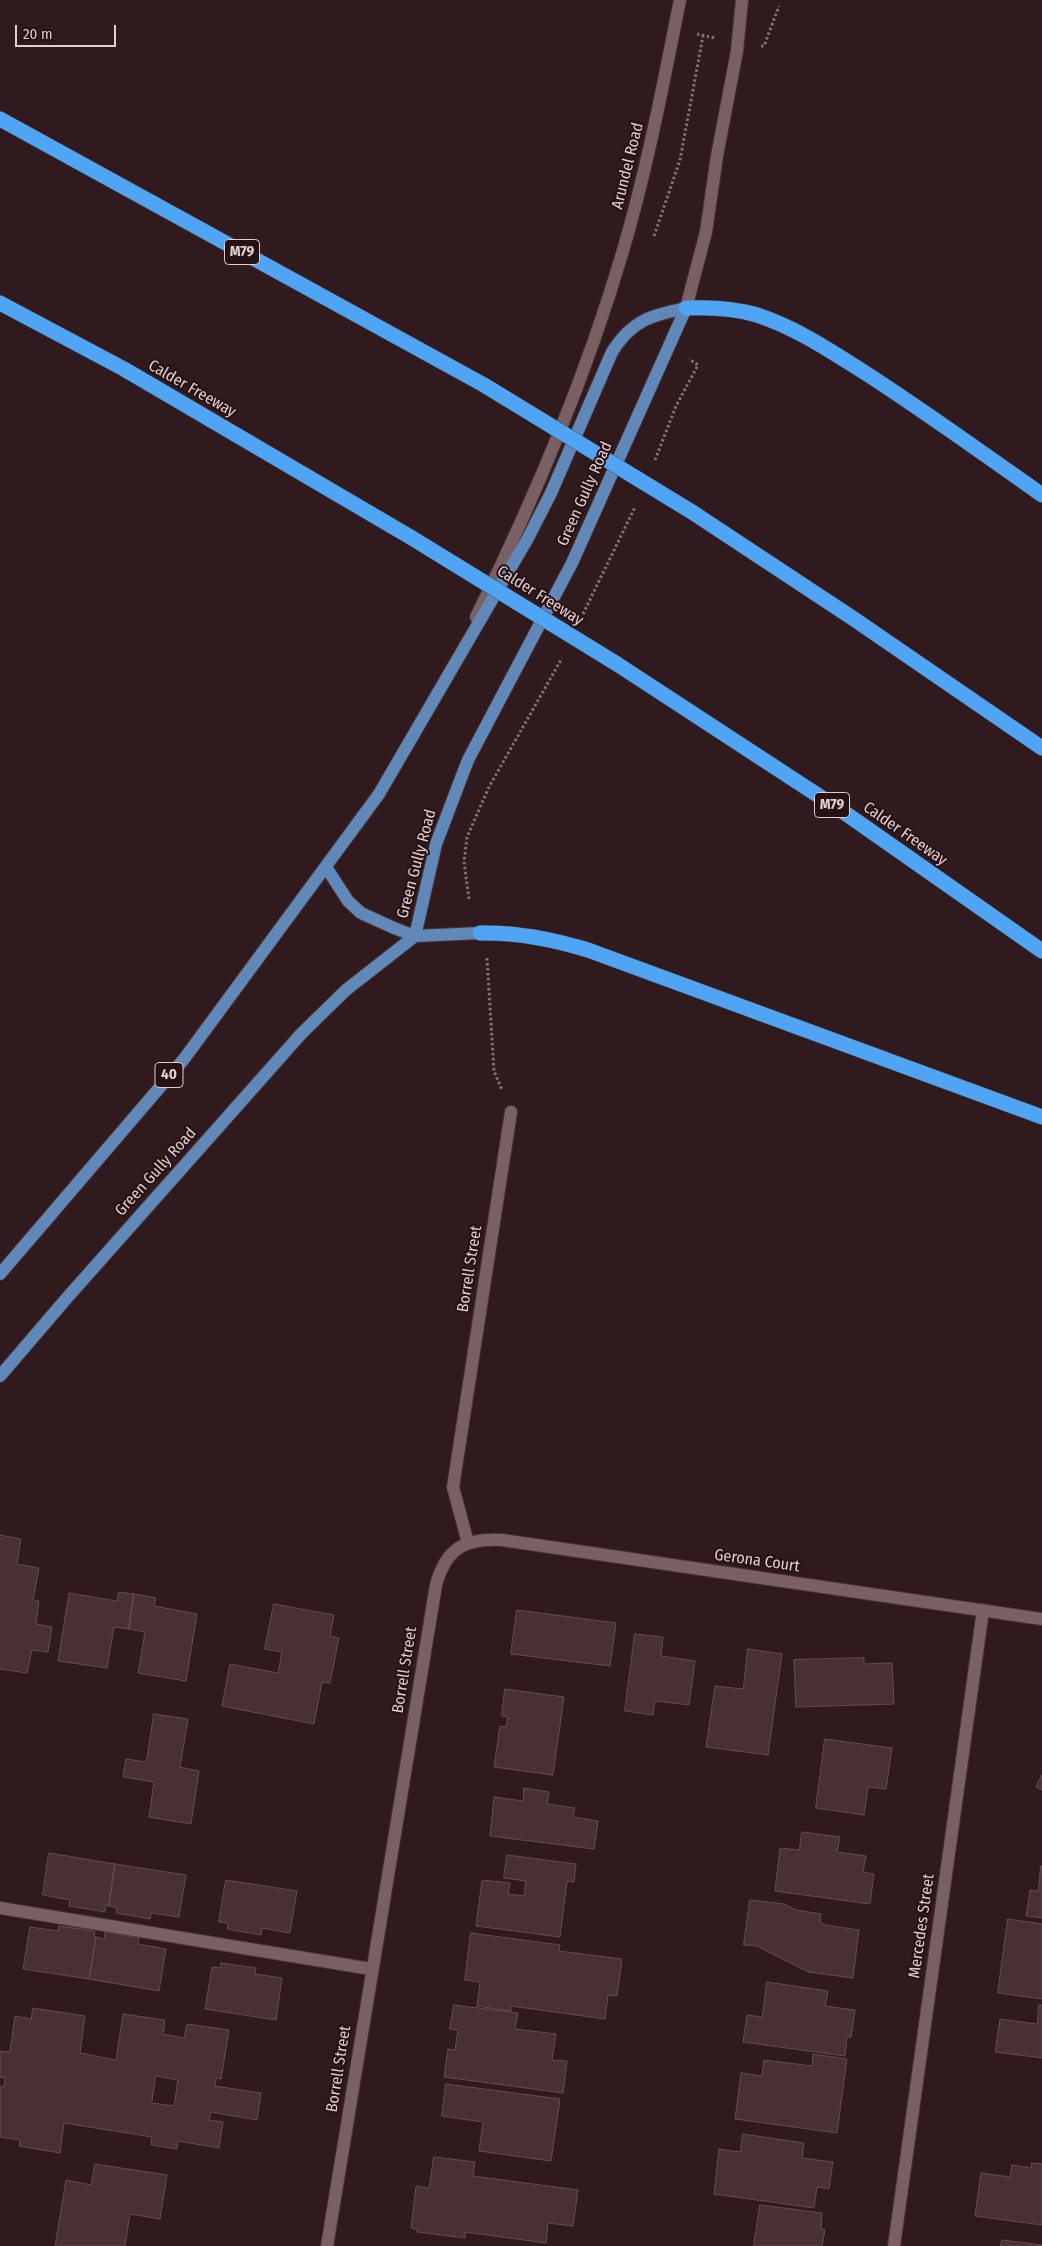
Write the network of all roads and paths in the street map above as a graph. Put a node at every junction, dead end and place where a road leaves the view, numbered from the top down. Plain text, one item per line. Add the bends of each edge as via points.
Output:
1 (680, 0) edge
2 (742, 0) edge
3 (703, 36) dead end
4 (0, 119) edge
5 (652, 240) dead end
6 (0, 303) edge
7 (686, 308) junction
8 (1042, 495) edge
9 (437, 696) junction
10 (1042, 748) edge
11 (326, 867) junction
12 (480, 933) joint
13 (415, 936) junction
14 (1042, 951) edge
15 (487, 958) dead end
16 (511, 1112) joint
17 (1042, 1117) edge
18 (0, 1274) edge
19 (0, 1376) edge
20 (468, 1543) junction
21 (983, 1610) junction
22 (1042, 1619) edge
23 (0, 1908) edge
24 (372, 1969) junction
25 (327, 2246) edge
26 (894, 2246) edge

1 - 9 street, Arundel Road via 654,132 596,337 537,489
2 - 7 street via 737,51 706,232
3 - 5 path via 680,160
4 - 10 highway, M79, bridge via 484,385 692,512
6 - 14 highway, Calder Freeway / M79, bridge via 124,369 412,538 617,664 836,808
7 - 8 highway via 734,310 784,325 910,402
7 - 9 main road via 643,320 617,344 528,538
7 - 13 main road, Green Gully Road via 572,563 468,760 436,844
9 - 11 main road via 379,794
11 - 13 main road via 348,901 361,913
11 - 18 main road, 40 via 184,1058
12 - 13 main road
12 - 17 highway via 532,936 588,950
13 - 19 main road, Green Gully Road via 346,990 301,1034
15 - 16 path via 494,1071
16 - 20 street, Borrell Street via 453,1487
20 - 21 street, Gerona Court via 483,1539 502,1540
20 - 24 street, Borrell Street via 451,1553 441,1567 436,1585
21 - 22 street, Gerona Court
21 - 26 street, Mercedes Street
23 - 24 street
24 - 25 street, Borrell Street

